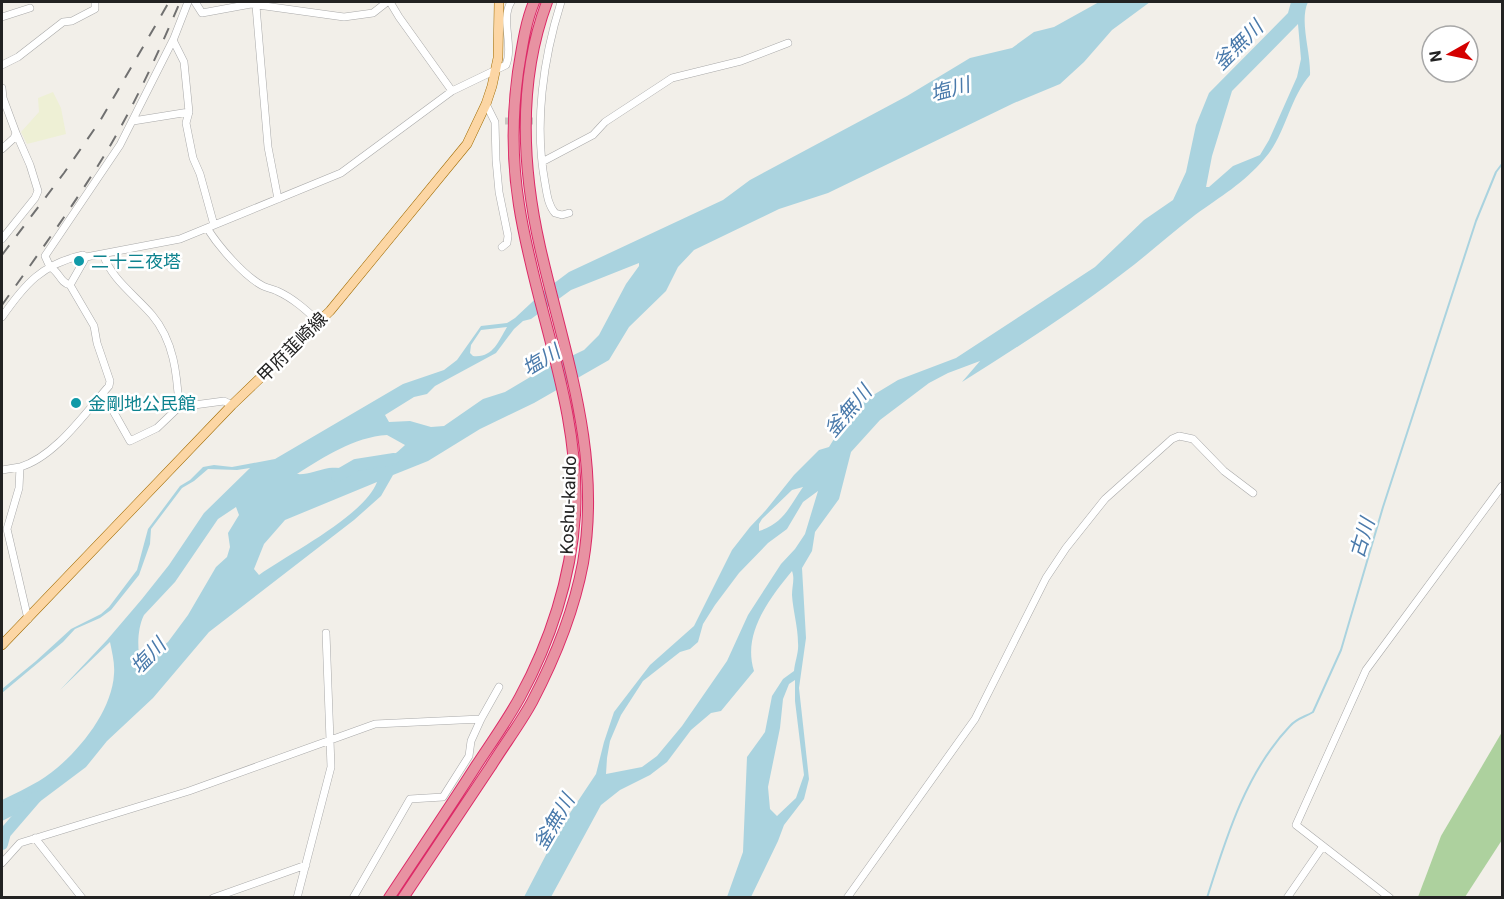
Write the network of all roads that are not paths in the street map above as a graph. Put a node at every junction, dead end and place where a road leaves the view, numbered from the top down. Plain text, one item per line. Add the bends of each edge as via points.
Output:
1 (95, 2) edge
2 (188, 2) edge
3 (195, 2) edge
4 (388, 2) edge
5 (500, 2) edge
6 (511, 2) edge
7 (541, 2) edge
8 (561, 2) edge
9 (376, 5) edge
10 (256, 6) junction
11 (30, 8) dead end
12 (2, 17) edge
13 (173, 40) junction
14 (788, 43) dead end
15 (2, 65) edge
16 (495, 71) junction
17 (2, 88) edge
18 (452, 91) junction
19 (486, 104) junction
20 (189, 112) junction
21 (133, 121) junction
22 (505, 121) tunnel mouth
23 (495, 122) junction
24 (16, 133) junction
25 (2, 149) edge
26 (542, 162) junction
27 (278, 199) junction
28 (569, 213) dead end
29 (211, 227) junction
30 (2, 239) edge
31 (502, 248) dead end
32 (103, 254) junction
33 (86, 257) junction
34 (50, 267) junction
35 (70, 285) junction
36 (2, 317) edge
37 (319, 322) junction
38 (103, 393) junction
39 (232, 405) junction
40 (179, 407) junction
41 (20, 467) junction
42 (2, 470) edge
43 (1503, 486) edge
44 (1252, 493) dead end
45 (28, 619) junction
46 (326, 633) dead end
47 (2, 645) edge
48 (499, 687) dead end
49 (481, 719) junction
50 (331, 740) junction
51 (459, 783) junction
52 (473, 794) junction
53 (35, 838) junction
54 (1323, 846) junction
55 (2, 863) edge
56 (306, 865) junction
57 (82, 897) edge
58 (213, 897) edge
59 (297, 897) edge
60 (353, 897) edge
61 (389, 897) edge
62 (403, 897) edge
63 (847, 897) edge
64 (1287, 897) edge
65 (1390, 897) edge

1 - 15 street via 95,9 63,22
2 - 13 street
3 - 10 street via 202,13 240,5
4 - 9 street
4 - 18 street
5 - 16 main road, 甲府韮崎線
6 - 16 street via 507,12 508,60
7 - 51 highway, Koshu-kaido via 522,48 514,166 519,207 559,373 573,450 575,516 559,604 542,651 520,698
7 - 52 highway, Koshu-kaido via 528,86 527,164 540,247 572,370 585,443 588,517 583,562 554,657 531,703
8 - 26 street via 537,121
9 - 10 street via 373,13 344,17
10 - 27 street via 268,147
11 - 12 street
13 - 20 street via 184,62
13 - 21 street
14 - 26 street via 741,61 672,78 605,122 593,135
16 - 18 street
16 - 19 main road, 甲府韮崎線
17 - 24 street
18 - 27 street via 351,167
19 - 23 street
19 - 37 main road, 甲府韮崎線 via 467,144
20 - 21 street
20 - 29 street via 186,123
21 - 34 street via 45,256
22 - 23 street
23 - 31 street via 498,181 508,236
24 - 25 street
24 - 30 street via 38,191
26 - 28 street via 552,210 562,215
27 - 29 street
29 - 32 street via 180,239
29 - 37 street via 224,252 235,262 264,287 296,302
32 - 33 street
32 - 40 street via 119,281 151,314 166,338 177,376
33 - 34 street via 69,258
33 - 35 street
34 - 35 street via 62,282
34 - 36 street via 26,284
35 - 38 street via 94,326 110,381
37 - 39 main road, 甲府韮崎線
38 - 40 street via 130,441 157,428
38 - 41 street via 56,446
39 - 40 street via 224,401
39 - 45 main road, 甲府韮崎線
41 - 42 street
41 - 45 street via 8,529
43 - 54 street via 1366,670 1296,825
44 - 63 street via 1192,439 1179,436 1105,499 1046,578 975,719
45 - 47 main road, 甲府韮崎線
46 - 50 street
48 - 49 street
49 - 50 street via 375,724
49 - 51 street
50 - 53 street via 189,791
50 - 56 street via 328,782
51 - 52 street
51 - 60 street via 443,797 410,799
51 - 61 highway, Koshu-kaido
52 - 62 highway, Koshu-kaido
53 - 55 street via 20,843
53 - 57 street
54 - 64 street
54 - 65 street
56 - 58 street
56 - 59 street

